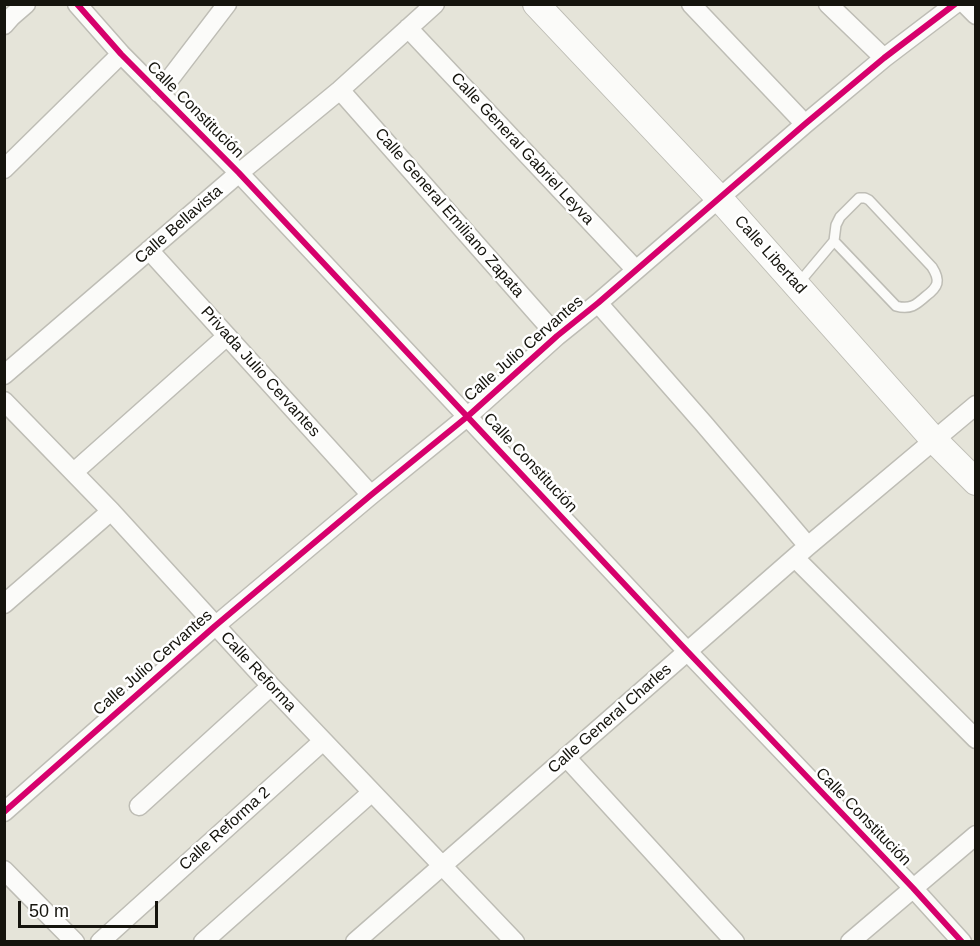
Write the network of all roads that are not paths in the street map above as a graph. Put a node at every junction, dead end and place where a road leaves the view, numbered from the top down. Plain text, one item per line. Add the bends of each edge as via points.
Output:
1 (26, 4) edge
2 (77, 4) edge
3 (227, 4) edge
4 (435, 4) edge
5 (536, 4) edge
6 (691, 4) edge
7 (828, 4) edge
8 (955, 4) edge
9 (965, 4) edge
10 (975, 15) edge
11 (4, 25) edge
12 (408, 28) junction
13 (121, 54) junction
14 (884, 58) junction
15 (340, 90) junction
16 (159, 93) junction
17 (805, 124) junction
18 (4, 169) edge
19 (239, 173) junction
20 (720, 199) junction
21 (834, 242) junction
22 (149, 250) junction
23 (636, 270) junction
24 (797, 285) junction
25 (598, 303) junction
26 (227, 336) junction
27 (557, 336) junction
28 (4, 375) edge
29 (4, 401) edge
30 (975, 405) edge
31 (468, 416) junction
32 (934, 440) junction
33 (74, 472) junction
34 (975, 482) edge
35 (371, 495) junction
36 (111, 511) junction
37 (801, 552) junction
38 (4, 604) edge
39 (215, 626) junction
40 (687, 651) junction
41 (271, 686) junction
42 (975, 739) edge
43 (323, 741) junction
44 (566, 756) junction
45 (372, 792) junction
46 (139, 806) dead end
47 (4, 812) edge
48 (975, 835) edge
49 (442, 866) junction
50 (4, 870) edge
51 (913, 888) junction
52 (75, 942) edge
53 (100, 942) edge
54 (203, 942) edge
55 (355, 942) edge
56 (514, 942) edge
57 (735, 942) edge
58 (850, 942) edge
59 (962, 942) edge

1 - 11 street
2 - 13 street, Calle Constitución
3 - 16 street
4 - 12 street, Calle Bellavista
5 - 20 street, Calle Libertad
6 - 17 street
7 - 14 street
8 - 14 street, Calle Julio Cervantes
9 - 10 street
12 - 15 street, Calle Bellavista
12 - 23 street, Calle General Gabriel Leyva
13 - 16 street, Calle Constitución
13 - 18 street
14 - 17 street, Calle Julio Cervantes
15 - 19 street, Calle Bellavista
15 - 27 street, Calle General Emiliano Zapata
16 - 19 street, Calle Constitución
17 - 20 street, Calle Julio Cervantes
19 - 22 street, Calle Bellavista
19 - 31 street, Calle Constitución
20 - 23 street, Calle Julio Cervantes
20 - 24 street, Calle Libertad
21 - 21 lane via 896,306 914,307 934,290 937,283 932,267 870,200 859,198 840,217
21 - 24 lane
22 - 26 street, Privada Julio Cervantes
22 - 28 street, Calle Bellavista
23 - 25 street, Calle Julio Cervantes
24 - 32 street, Calle Libertad
25 - 27 street, Calle Julio Cervantes
25 - 37 street via 697,415
26 - 33 street
26 - 35 street, Privada Julio Cervantes
27 - 31 street, Calle Julio Cervantes
29 - 33 street, Calle Reforma
30 - 32 street, Calle General Charles
31 - 35 street, Calle Julio Cervantes
31 - 40 street, Calle Constitución
32 - 34 street, Calle Libertad
32 - 37 street, Calle General Charles
33 - 36 street, Calle Reforma
35 - 39 street, Calle Julio Cervantes
36 - 38 street
36 - 39 street, Calle Reforma
37 - 40 street, Calle General Charles
37 - 42 street
39 - 41 street, Calle Reforma
39 - 47 street, Calle Julio Cervantes
40 - 44 street, Calle General Charles
40 - 51 street, Calle Constitución
41 - 43 street, Calle Reforma
41 - 46 street
43 - 45 street, Calle Reforma
43 - 53 street, Calle Reforma 2
44 - 49 street, Calle General Charles
44 - 57 street
45 - 49 street, Calle Reforma
45 - 54 street
48 - 51 street
49 - 55 street, Calle General Charles
49 - 56 street, Calle Reforma
50 - 52 street
51 - 58 street
51 - 59 street, Calle Constitución

